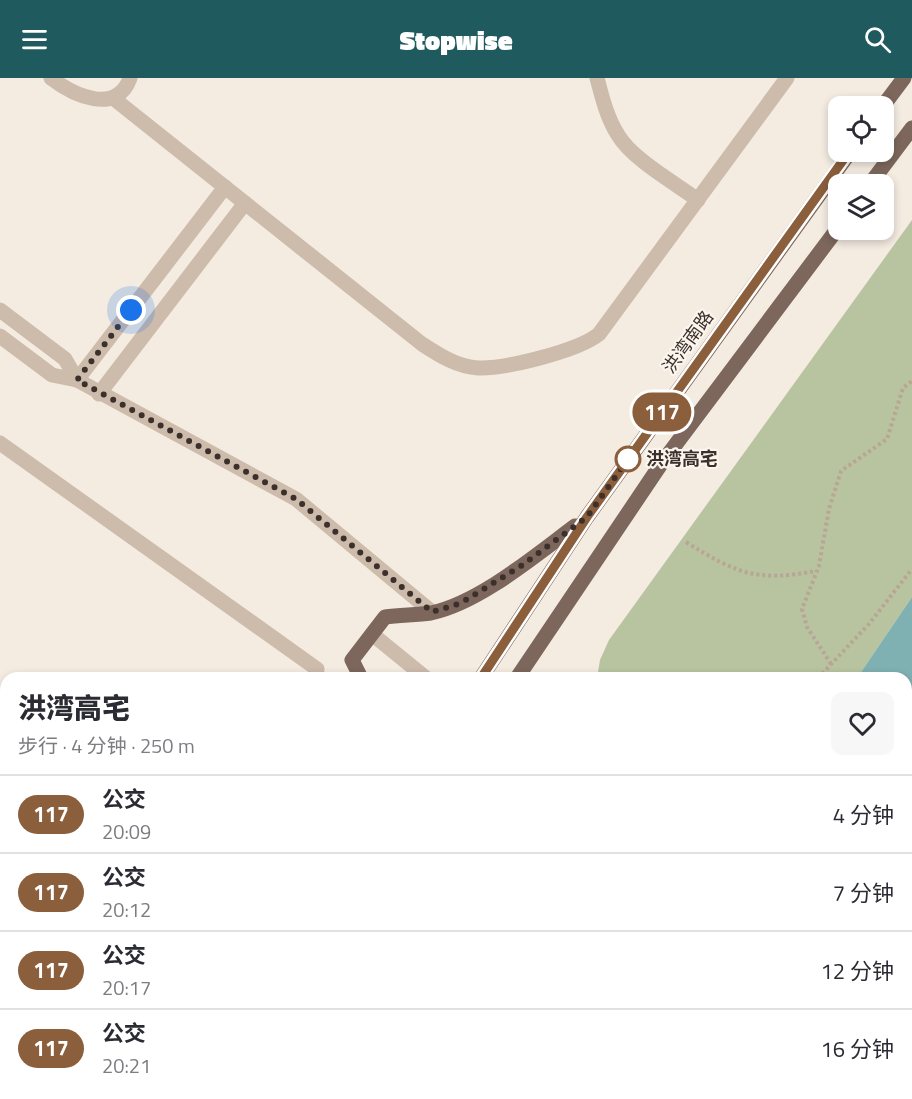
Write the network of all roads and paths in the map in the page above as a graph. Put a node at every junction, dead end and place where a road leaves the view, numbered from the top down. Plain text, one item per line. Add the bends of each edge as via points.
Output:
1 (51, 78) edge
2 (130, 78) edge
3 (597, 78) edge
4 (787, 78) edge
5 (904, 78) edge
6 (890, 96) edge
7 (113, 98) junction
8 (912, 128) edge
9 (842, 162) edge
10 (878, 174) edge
11 (225, 187) junction
12 (698, 200) junction
13 (245, 203) junction
14 (829, 240) edge
15 (0, 310) edge
16 (0, 336) edge
17 (77, 380) junction
18 (912, 381) edge
19 (99, 394) junction
20 (0, 443) edge
21 (587, 517) junction
22 (686, 542) dead end
23 (912, 569) edge
24 (817, 571) junction
25 (432, 612) junction
26 (372, 634) junction
27 (831, 664) junction
28 (317, 672) edge
29 (358, 672) edge
30 (419, 672) edge
31 (485, 672) edge
32 (521, 672) edge
33 (824, 672) edge

1 - 7 street via 84,98
2 - 7 street via 127,87
3 - 12 street via 619,138
4 - 12 street
5 - 6 main road
7 - 11 street
8 - 10 main road
9 - 21 main road, 洪湾南路
11 - 13 street
11 - 17 street
12 - 13 street via 599,334 574,349 478,368 461,365 422,344
13 - 19 street
14 - 32 main road via 661,464
15 - 17 street via 65,359
16 - 17 street via 52,375
17 - 19 street
18 - 24 path via 903,388 886,439 841,471
19 - 25 street via 296,499
20 - 28 street
21 - 25 main road via 521,566 461,603
21 - 31 main road, 洪湾南路
22 - 24 path via 719,563 752,575 782,577
23 - 27 path
24 - 27 path via 802,609 807,627
25 - 26 main road via 385,617
26 - 29 main road via 352,660
26 - 30 street
27 - 33 path

